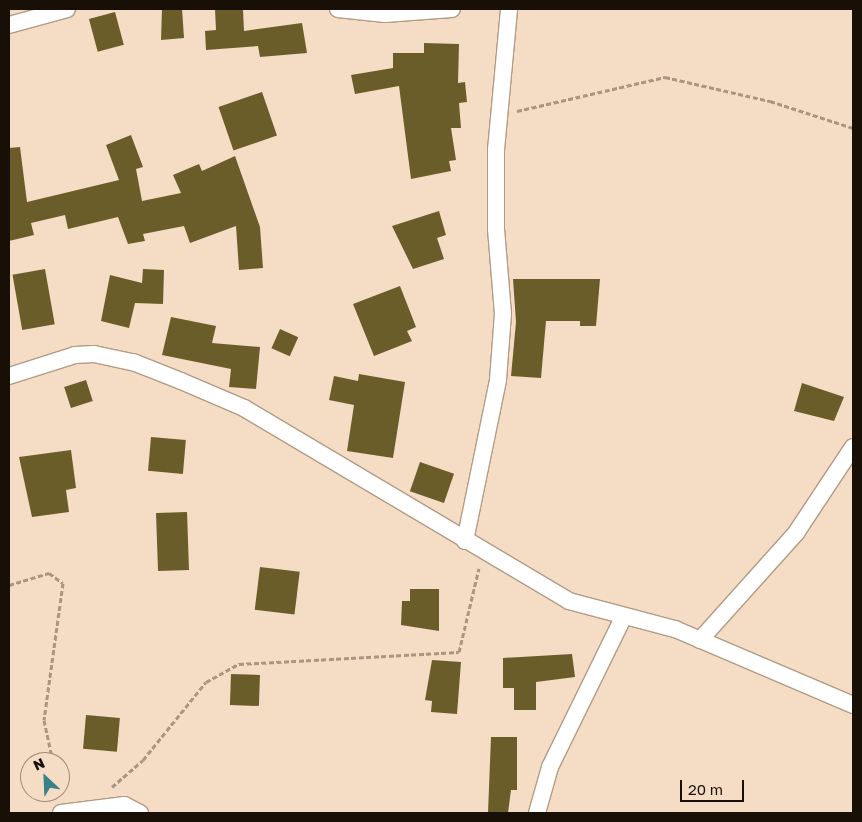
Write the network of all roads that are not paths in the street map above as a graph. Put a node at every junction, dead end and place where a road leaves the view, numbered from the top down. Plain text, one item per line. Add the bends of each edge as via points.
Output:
1 (67, 9) edge
2 (338, 9) edge
3 (452, 9) edge
4 (509, 9) edge
5 (9, 25) edge
6 (9, 376) edge
7 (853, 447) edge
8 (465, 541) junction
9 (624, 616) junction
10 (700, 640) junction
11 (853, 705) edge
12 (61, 813) edge
13 (140, 813) edge
14 (537, 813) edge

1 - 5 street
2 - 3 street via 385,14
4 - 8 street via 502,58 502,114 496,189 503,314 498,380
6 - 8 street via 75,355 108,355 133,362 244,408
7 - 10 street via 796,533
8 - 9 street via 569,601
9 - 10 street
9 - 14 street via 550,767
10 - 11 street
12 - 13 street via 124,804

